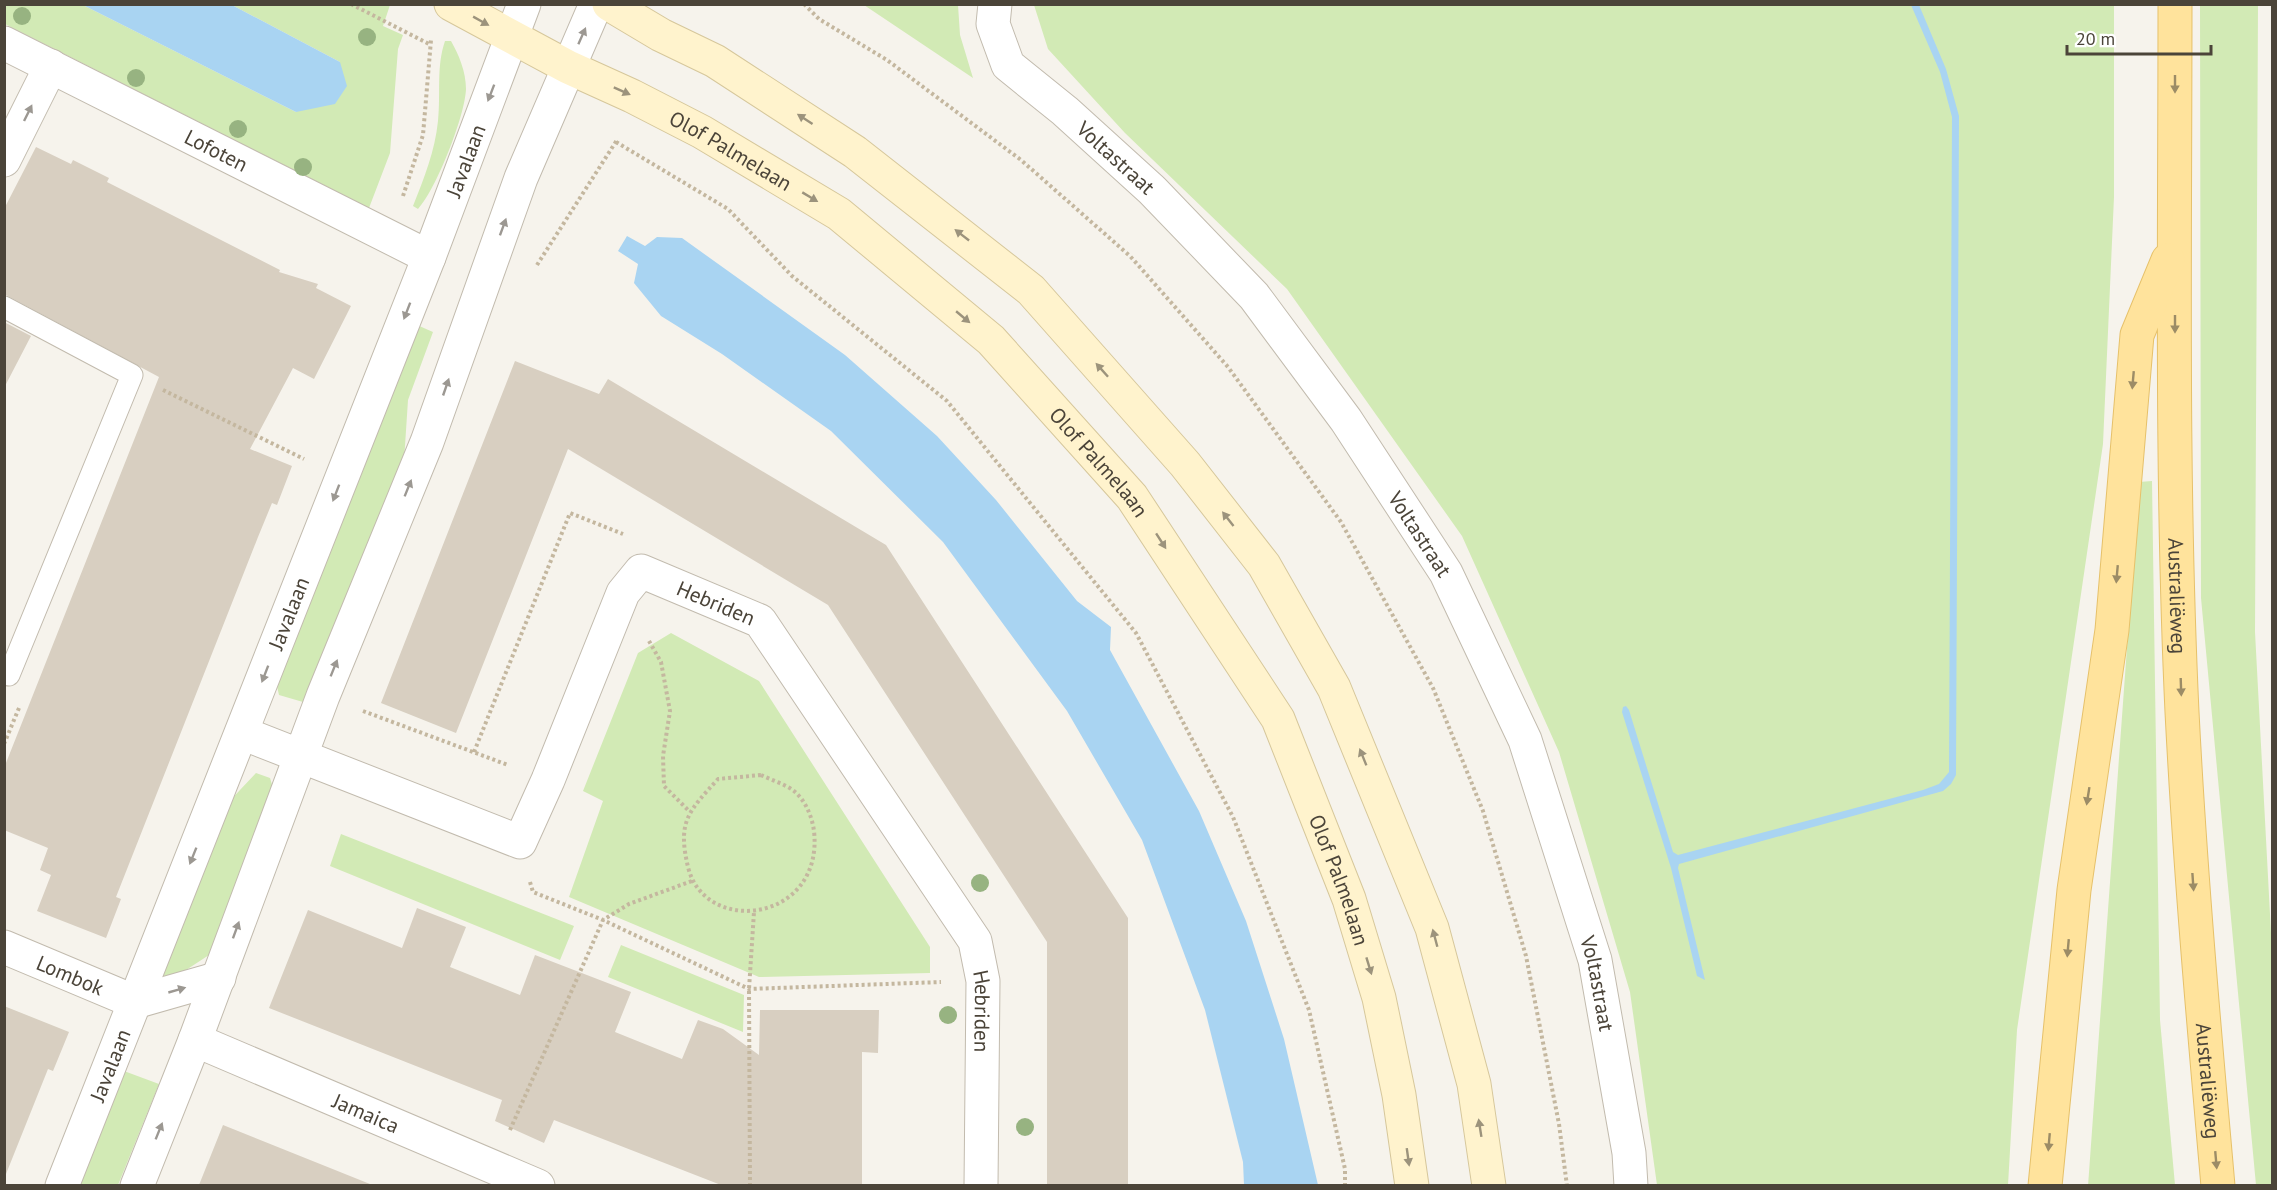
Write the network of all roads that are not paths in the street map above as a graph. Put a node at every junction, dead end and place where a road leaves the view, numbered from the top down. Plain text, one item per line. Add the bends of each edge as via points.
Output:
1 (451, 4) edge
2 (524, 4) edge
3 (596, 4) edge
4 (609, 4) edge
5 (995, 4) edge
6 (2175, 4) edge
7 (512, 38) junction
8 (4, 43) edge
9 (51, 66) junction
10 (568, 67) junction
11 (4, 160) edge
12 (2175, 245) junction
13 (429, 257) junction
14 (4, 307) edge
15 (9, 675) dead end
16 (242, 733) junction
17 (299, 756) junction
18 (4, 947) edge
19 (219, 978) junction
20 (135, 1002) junction
21 (195, 1040) junction
22 (62, 1185) edge
23 (137, 1185) edge
24 (538, 1185) edge
25 (981, 1185) edge
26 (1412, 1185) edge
27 (1489, 1185) edge
28 (1631, 1185) edge
29 (2045, 1185) edge
30 (2218, 1185) edge

1 -> 7 street, Olof Palmelaan
2 - 7 street, Javalaan
10 -> 3 street
27 -> 4 street via 1474,1084 1432,928 1334,688 1264,565 1185,464 1030,290 855,152 715,61
5 - 28 street, Voltastraat via 993,24 1008,65 1152,190 1254,296 1346,420 1446,573 1525,740 1595,960 1629,1153
6 -> 12 main road, Australiëweg
7 - 10 street, Olof Palmelaan
7 -> 13 street, Javalaan
8 - 9 street, Lofoten
11 -> 9 street
9 - 13 street, Lofoten
17 -> 10 street via 427,442 521,178
10 -> 26 street, Olof Palmelaan via 702,132 839,214 991,340 1132,497 1278,719 1349,899 1379,998
12 -> 29 main road via 2138,335 2112,630 2074,890
12 -> 30 main road, Australiëweg via 2176,531 2182,712
13 -> 16 street, Javalaan
14 - 15 lane via 132,375
16 - 17 street
16 -> 20 street, Javalaan
19 -> 17 street
17 - 25 street, Hebriden via 520,842 632,582 760,621 975,941 983,981
18 - 20 street, Lombok
20 -> 19 street
19 - 21 street
20 - 22 street, Javalaan
23 -> 21 street
21 - 24 street, Jamaica

